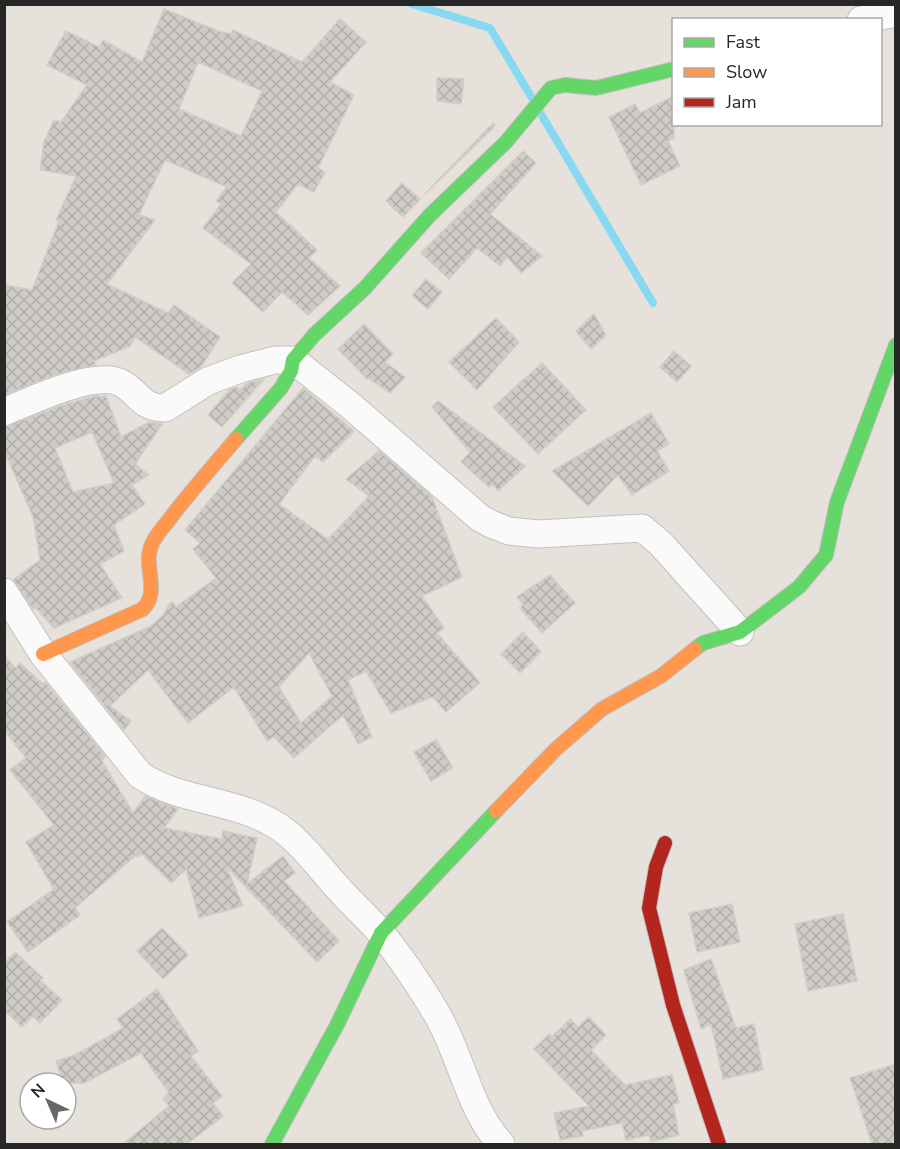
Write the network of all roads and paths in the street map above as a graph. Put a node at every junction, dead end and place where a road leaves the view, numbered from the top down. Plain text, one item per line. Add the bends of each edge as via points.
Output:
1 (896, 13) edge
2 (871, 18) edge
3 (672, 69) edge
4 (896, 345) edge
5 (293, 360) junction
6 (4, 412) edge
7 (4, 592) edge
8 (740, 632) junction
9 (43, 654) junction
10 (665, 843) dead end
11 (381, 933) junction
12 (272, 1144) edge
13 (501, 1144) edge
14 (719, 1144) edge

1 - 2 street
3 - 5 street via 596,88 551,87 506,142 430,215
4 - 8 street via 837,502 826,555 799,587
5 - 6 street via 275,360 208,381 165,408 147,406 125,386 105,378
5 - 8 street via 480,518 509,531 538,534 642,528
5 - 9 street via 281,388 194,487 153,541 148,554 150,602 143,609
7 - 9 street
8 - 11 street via 703,643 661,676 602,709 556,749
9 - 11 street via 140,775 178,794 250,810 267,819 317,862
10 - 14 street via 656,867 650,908 673,1005
11 - 12 street
11 - 13 street via 439,1017 480,1116

